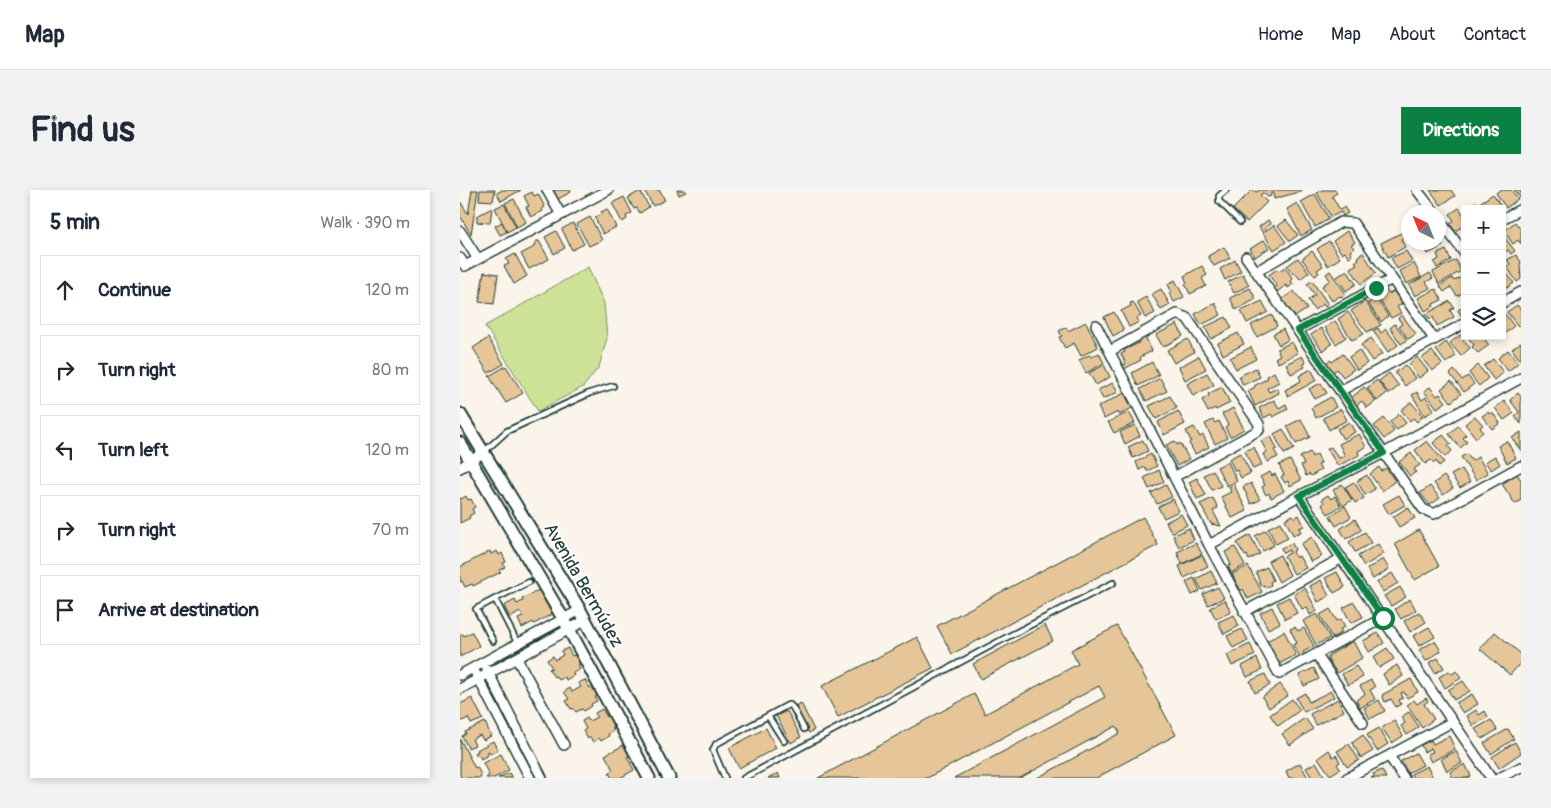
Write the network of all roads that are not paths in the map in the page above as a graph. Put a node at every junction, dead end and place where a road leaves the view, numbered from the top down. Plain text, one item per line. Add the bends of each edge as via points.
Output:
1 (548, 190) edge
2 (608, 190) edge
3 (1226, 190) edge
4 (1417, 190) edge
5 (1429, 205) edge
6 (1521, 209) edge
7 (561, 215) junction
8 (1506, 217) edge
9 (1240, 222) dead end
10 (1446, 226) edge
11 (460, 231) edge
12 (1461, 242) edge
13 (1246, 257) dead end
14 (478, 259) junction
15 (463, 262) edge
16 (1256, 271) junction
17 (1392, 279) junction
18 (1521, 292) edge
19 (1506, 301) edge
20 (1096, 325) dead end
21 (1461, 325) edge
22 (1298, 330) junction
23 (1434, 339) junction
24 (1110, 351) junction
25 (1521, 378) edge
26 (612, 386) dead end
27 (1340, 391) junction
28 (460, 414) edge
29 (460, 443) edge
30 (484, 452) junction
31 (1384, 453) junction
32 (471, 461) junction
33 (1521, 466) edge
34 (460, 468) edge
35 (1174, 477) junction
36 (1299, 496) junction
37 (1209, 546) junction
38 (1342, 558) junction
39 (529, 582) dead end
40 (1112, 583) dead end
41 (495, 599) junction
42 (1244, 612) junction
43 (583, 615) junction
44 (1383, 618) junction
45 (566, 624) junction
46 (493, 641) dead end
47 (518, 644) junction
48 (1316, 654) junction
49 (517, 659) junction
50 (484, 663) junction
51 (473, 669) junction
52 (489, 674) junction
53 (460, 675) edge
54 (478, 679) junction
55 (460, 689) edge
56 (768, 716) junction
57 (1452, 722) junction
58 (1362, 723) dead end
59 (804, 729) dead end
60 (784, 741) dead end
61 (564, 745) dead end
62 (1390, 756) junction
63 (1521, 766) edge
64 (530, 778) edge
65 (542, 778) edge
66 (649, 778) edge
67 (670, 778) edge
68 (725, 778) edge
69 (744, 778) edge
70 (1347, 778) edge
71 (1404, 778) edge
72 (1491, 778) edge
73 (1499, 778) edge

1 - 7 street
2 - 7 street
3 - 9 lane via 1219,196 1219,201
4 - 5 street
6 - 8 street
7 - 14 street
10 - 12 street
11 - 14 street
13 - 16 street
14 - 15 street
16 - 17 street via 1341,222 1353,223
16 - 22 street
17 - 22 street
17 - 23 street
18 - 19 street
20 - 24 street
21 - 23 street
22 - 27 street
23 - 27 street
24 - 35 street
24 - 35 street via 1177,314 1187,318 1259,424 1259,430
25 - 31 street
26 - 30 lane via 507,431
27 - 31 street
28 - 30 street, Avenida Bermúdez
29 - 32 street, Avenida Bermúdez
30 - 32 street
30 - 43 street, Avenida Bermúdez
31 - 33 street via 1423,509 1434,514
31 - 36 street
32 - 34 street
32 - 45 street, Avenida Bermúdez
35 - 37 street
36 - 37 street
36 - 38 street
37 - 42 street
38 - 42 street
38 - 44 street
39 - 41 lane
40 - 69 lane
41 - 46 lane via 476,609
41 - 47 lane
42 - 48 street via 1279,674
43 - 45 street
43 - 67 street, Avenida Bermúdez
44 - 48 street
44 - 57 street
45 - 47 street
45 - 49 street
45 - 66 street, Avenida Bermúdez
47 - 50 street
48 - 58 street
49 - 52 street
49 - 61 street
50 - 51 street
50 - 52 street
51 - 53 street
51 - 54 street
52 - 54 street
52 - 65 street
54 - 55 street
54 - 64 street
56 - 59 lane via 790,705
56 - 60 lane
56 - 68 lane via 716,744 713,750
57 - 62 street
57 - 72 street
62 - 70 street
62 - 71 street
63 - 73 street

